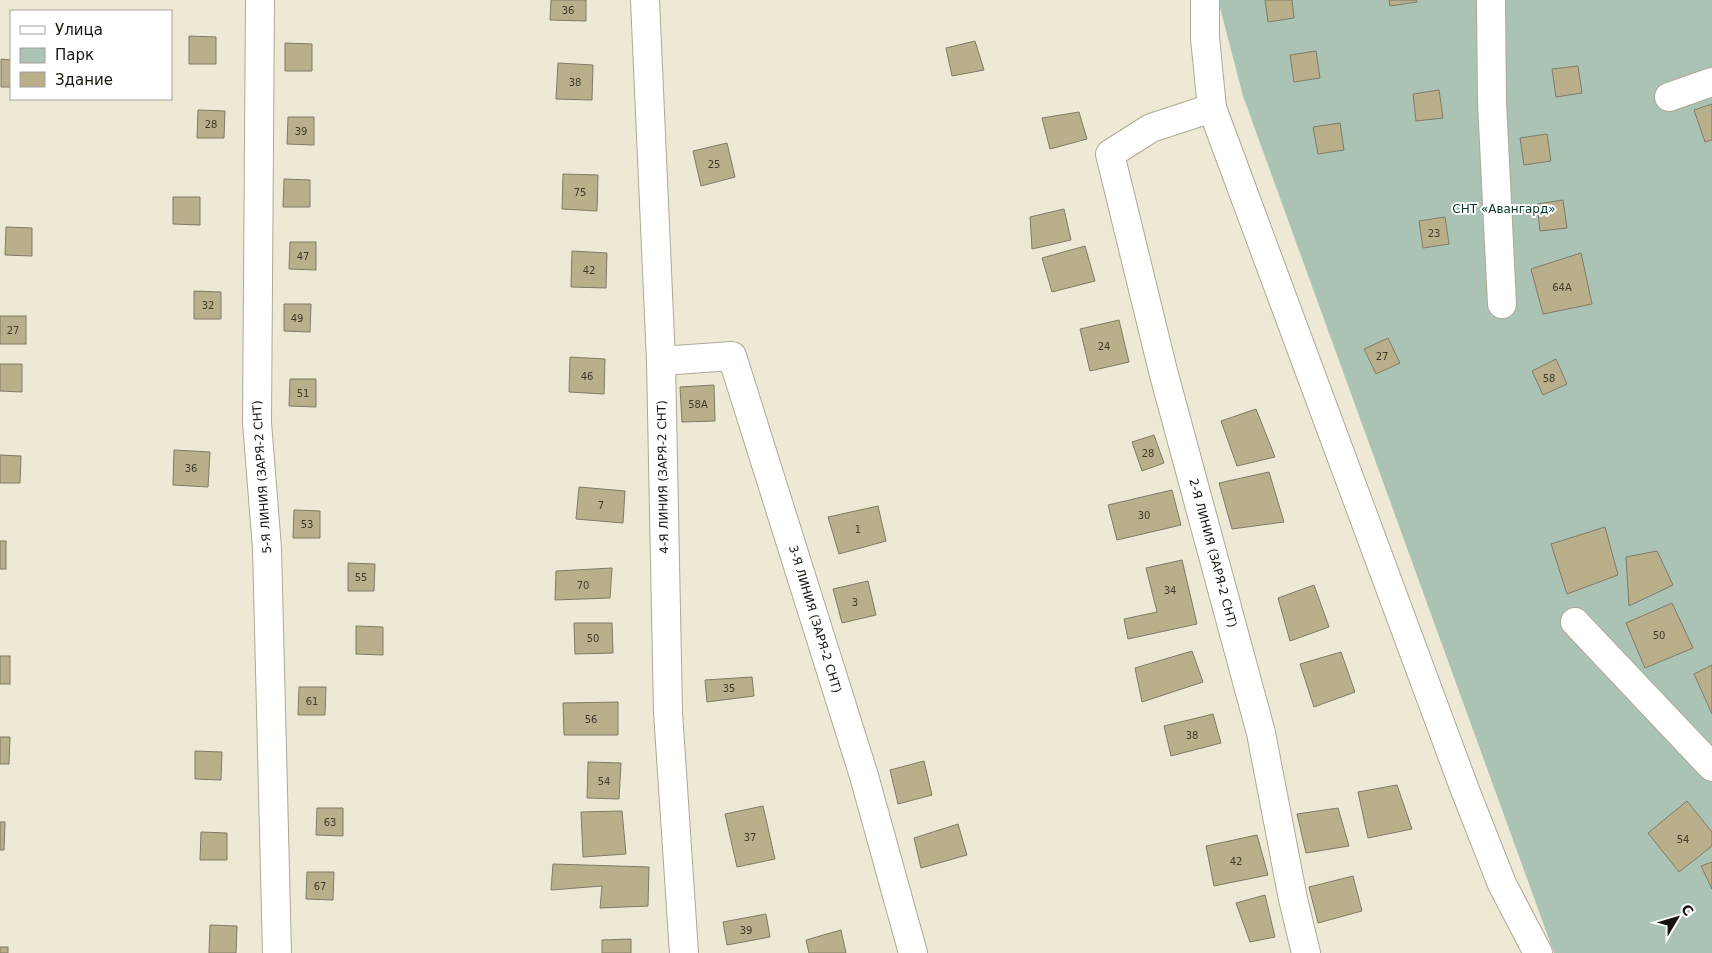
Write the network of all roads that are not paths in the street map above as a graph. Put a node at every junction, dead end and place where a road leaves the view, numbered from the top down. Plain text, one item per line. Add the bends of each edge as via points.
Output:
1 (260, 0) edge
2 (645, 0) edge
3 (1205, 0) edge
4 (1491, 0) edge
5 (1712, 82) edge
6 (1669, 97) dead end
7 (1212, 108) junction
8 (1502, 304) dead end
9 (661, 361) junction
10 (1575, 622) dead end
11 (1712, 767) edge
12 (278, 953) edge
13 (684, 953) edge
14 (913, 953) edge
15 (1306, 953) edge
16 (1538, 953) edge

1 - 12 street, 5-Я ЛИНИЯ (ЗАРЯ-2 СНТ) via 257,423 267,548
2 - 9 street, 4-Я ЛИНИЯ (ЗАРЯ-2 СНТ)
3 - 7 street
4 - 8 street via 1492,102
5 - 6 street
7 - 15 street, 2-Я ЛИНИЯ (ЗАРЯ-2 СНТ) via 1151,128 1110,154 1163,371 1261,733
7 - 16 street via 1465,790 1502,884
9 - 13 street, 4-Я ЛИНИЯ (ЗАРЯ-2 СНТ) via 668,712
9 - 14 street, 3-Я ЛИНИЯ (ЗАРЯ-2 СНТ) via 732,356 864,776
10 - 11 street

